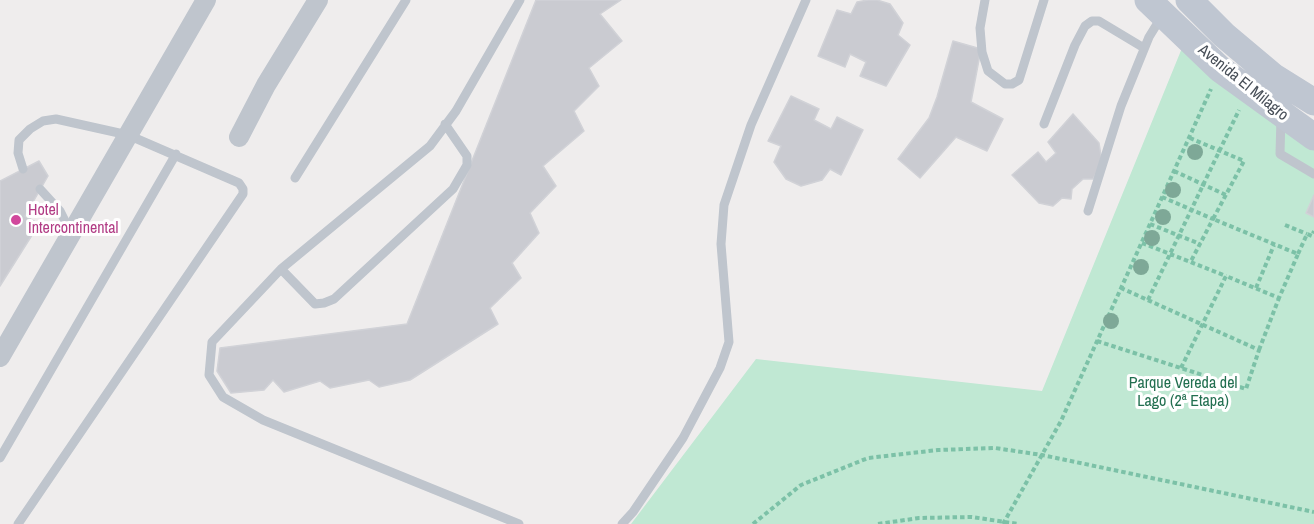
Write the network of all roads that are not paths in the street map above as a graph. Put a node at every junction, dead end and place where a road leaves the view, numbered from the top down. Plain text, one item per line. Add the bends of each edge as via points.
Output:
1 (206, 0) edge
2 (318, 0) edge
3 (406, 0) edge
4 (520, 0) edge
5 (806, 0) edge
6 (985, 0) edge
7 (1044, 0) edge
8 (1189, 0) edge
9 (1156, 7) edge
10 (1144, 48) junction
11 (1314, 102) edge
12 (1281, 115) junction
13 (445, 124) junction
14 (1044, 124) dead end
15 (128, 135) junction
16 (238, 137) dead end
17 (1314, 137) edge
18 (176, 154) junction
19 (24, 169) dead end
20 (1314, 174) edge
21 (295, 178) dead end
22 (40, 189) dead end
23 (1088, 211) dead end
24 (67, 241) junction
25 (281, 268) junction
26 (0, 357) edge
27 (0, 458) edge
28 (18, 524) edge
29 (519, 524) edge
30 (622, 524) edge

1 - 15 street
2 - 16 street
3 - 21 lane
4 - 13 lane
5 - 30 lane via 751,124 724,205 721,243 729,342 683,438
6 - 7 lane via 980,28 988,71 1005,84 1012,84 1019,80
8 - 11 main road, Avenida El Milagro via 1274,77
9 - 10 lane
9 - 12 main road, Avenida El Milagro via 1220,69
10 - 14 lane via 1098,21 1085,26
10 - 23 lane
12 - 17 main road, Avenida El Milagro
12 - 20 lane via 1280,153
13 - 25 lane via 430,146
13 - 25 lane via 467,156 467,165 453,189 334,299 315,304
15 - 18 lane
15 - 19 lane via 56,119 43,121 20,140 18,153
15 - 24 street
18 - 27 lane
18 - 28 lane via 239,183 243,194
22 - 24 lane via 66,223
24 - 26 street
25 - 29 lane via 212,342 209,375 223,397 263,420

